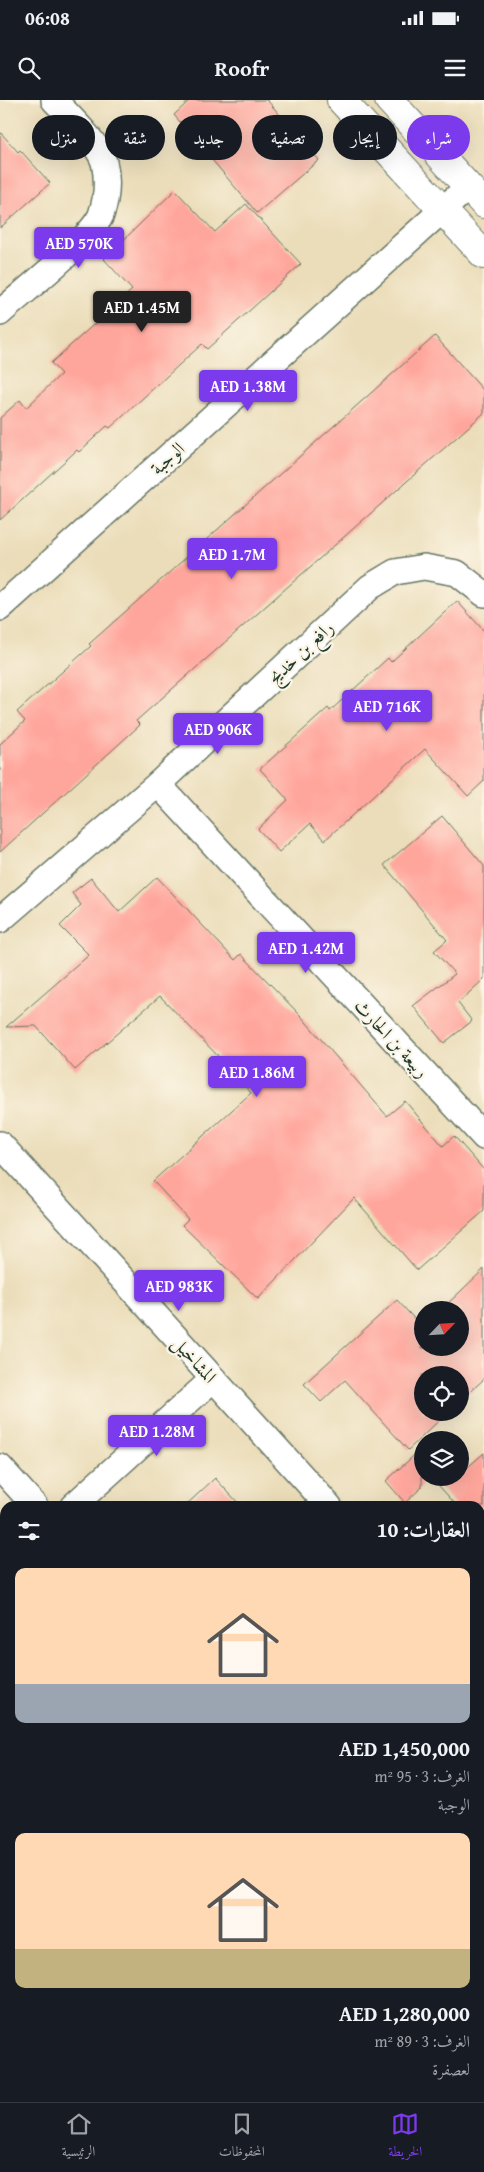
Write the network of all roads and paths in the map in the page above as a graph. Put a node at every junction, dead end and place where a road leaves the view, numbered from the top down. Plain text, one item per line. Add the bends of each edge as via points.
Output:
1 (54, 100) edge
2 (341, 100) edge
3 (389, 100) edge
4 (476, 195) edge
5 (443, 210) junction
6 (484, 255) edge
7 (0, 312) edge
8 (484, 594) edge
9 (0, 608) edge
10 (158, 784) junction
11 (0, 920) edge
12 (484, 1137) edge
13 (0, 1144) edge
14 (213, 1379) junction
15 (0, 1468) edge
16 (30, 1501) edge
17 (79, 1501) edge
18 (324, 1501) edge

1 - 7 street via 87,136 103,161 107,192 100,216 84,238
2 - 5 street
3 - 4 street
4 - 5 street, الوجبة
5 - 6 street
5 - 9 street, الوجبة
8 - 10 street, رافع بن خديج via 457,573 424,567 395,572 370,587
10 - 11 street, رافع بن خديج
10 - 12 street, ربيعة بن الحارث
13 - 14 street, المشاخيل
14 - 17 street
14 - 18 street, المشاخيل
15 - 16 street

